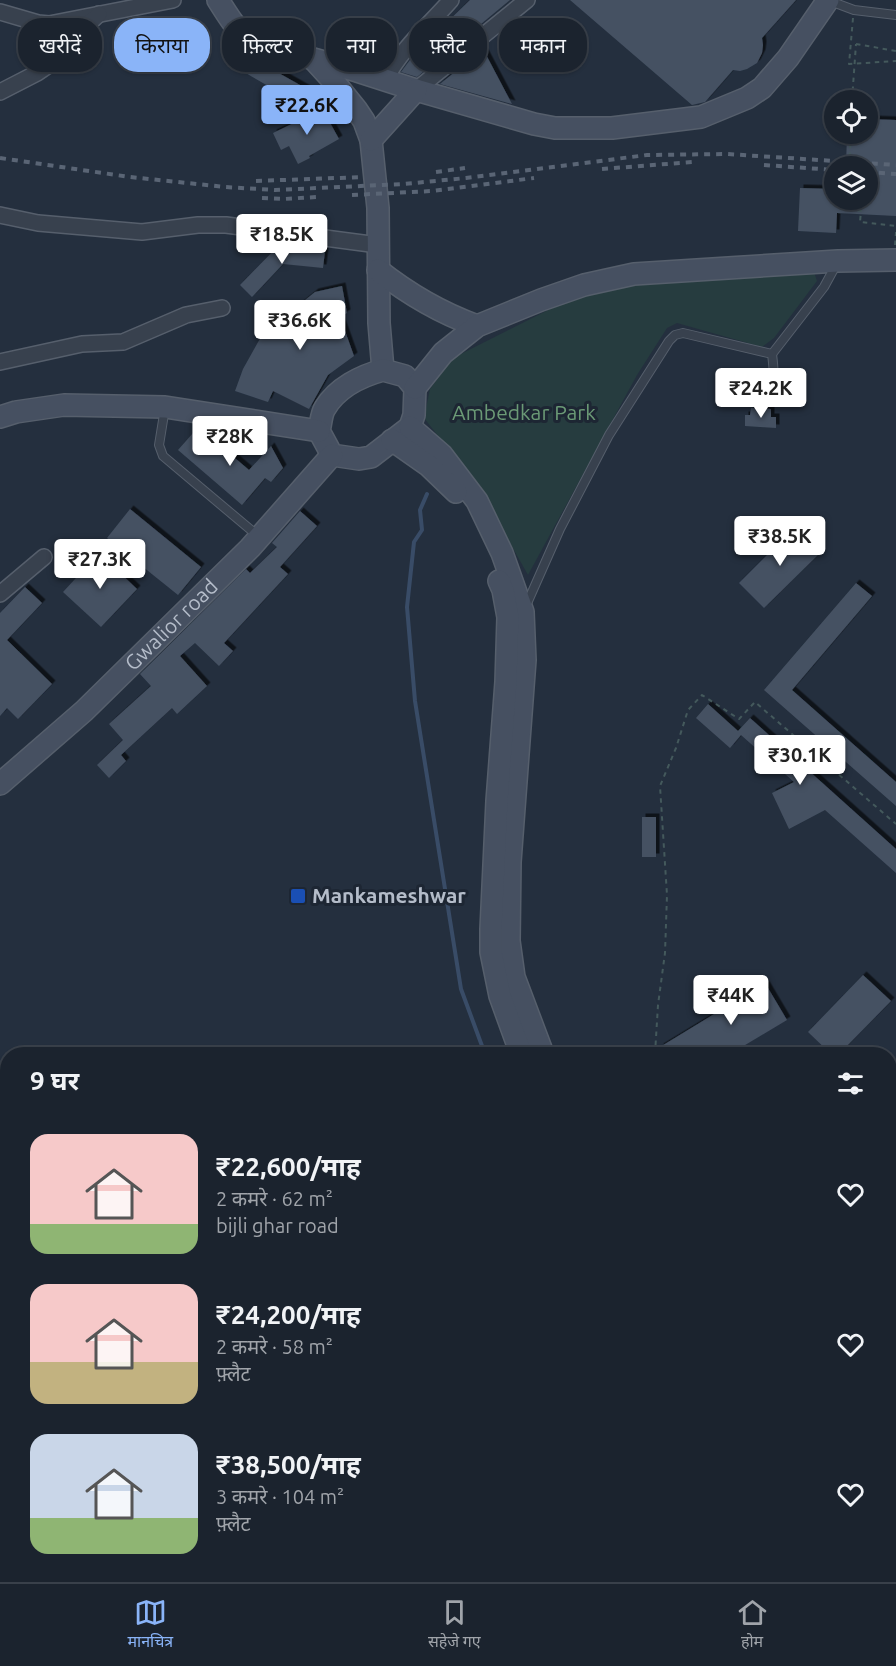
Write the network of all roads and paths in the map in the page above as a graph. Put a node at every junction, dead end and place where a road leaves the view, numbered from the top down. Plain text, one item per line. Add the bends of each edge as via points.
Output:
1 (172, 0) edge
2 (218, 0) edge
3 (450, 0) edge
4 (528, 0) edge
5 (828, 0) edge
6 (854, 10) junction
7 (0, 12) edge
8 (99, 14) junction
9 (896, 15) edge
10 (230, 18) edge
11 (896, 51) edge
12 (314, 60) edge
13 (314, 61) edge
14 (896, 61) edge
15 (385, 80) junction
16 (416, 90) junction
17 (853, 90) edge
18 (0, 92) edge
19 (371, 140) junction
20 (854, 210) edge
21 (0, 215) edge
22 (896, 226) edge
23 (378, 245) junction
24 (896, 260) edge
25 (838, 261) junction
26 (378, 270) junction
27 (222, 308) dead end
28 (477, 326) junction
29 (772, 354) junction
30 (0, 362) edge
31 (383, 370) junction
32 (415, 388) junction
33 (766, 400) dead end
34 (165, 407) junction
35 (0, 417) edge
36 (410, 427) junction
37 (319, 431) junction
38 (392, 440) junction
39 (332, 455) junction
40 (259, 537) junction
41 (44, 557) dead end
42 (0, 594) edge
43 (523, 612) junction
44 (0, 784) edge
45 (896, 824) edge
46 (502, 962) junction
47 (518, 1047) edge
48 (540, 1047) edge
49 (656, 1047) edge

1 - 8 street
2 - 10 main road
3 - 15 street
4 - 16 street
5 - 6 lane
5 - 16 main road via 762,88 701,117 612,128 555,128
6 - 9 lane
6 - 14 path via 849,64
7 - 8 street via 49,24
8 - 18 street via 68,43 65,54
11 - 17 path, bridge via 856,44
12 - 15 main road
13 - 19 main road via 356,109
15 - 16 main road
16 - 19 main road
19 - 23 main road
20 - 22 path via 861,211 860,222
21 - 23 street via 38,223 142,232 219,225
23 - 26 main road
24 - 25 main road
25 - 28 main road via 633,274 584,285
25 - 29 lane via 824,287
26 - 28 main road via 453,317
26 - 31 main road
27 - 30 street via 186,315 123,342 82,344
28 - 32 main road via 443,353
29 - 33 lane via 774,382
29 - 43 lane via 683,333 671,338 609,435
31 - 32 main road via 405,376
31 - 37 main road via 362,376 339,393 324,409
32 - 36 main road
34 - 35 main road via 64,405
34 - 37 main road
34 - 40 lane via 159,445 163,456
36 - 38 main road
36 - 43 main road via 442,455 477,501 502,553
37 - 39 main road
38 - 39 main road via 371,456 359,459
38 - 46 main road via 444,478 458,495 474,521 503,590 508,617 506,682 491,929 491,952
39 - 40 main road, Gwalior road
40 - 44 main road, Gwalior road via 84,711
41 - 42 street
43 - 46 main road via 525,660 510,861 509,941
45 - 49 path via 755,702 739,719 702,695 688,710 660,786 666,953
46 - 47 main road via 500,996
46 - 48 main road via 514,977

